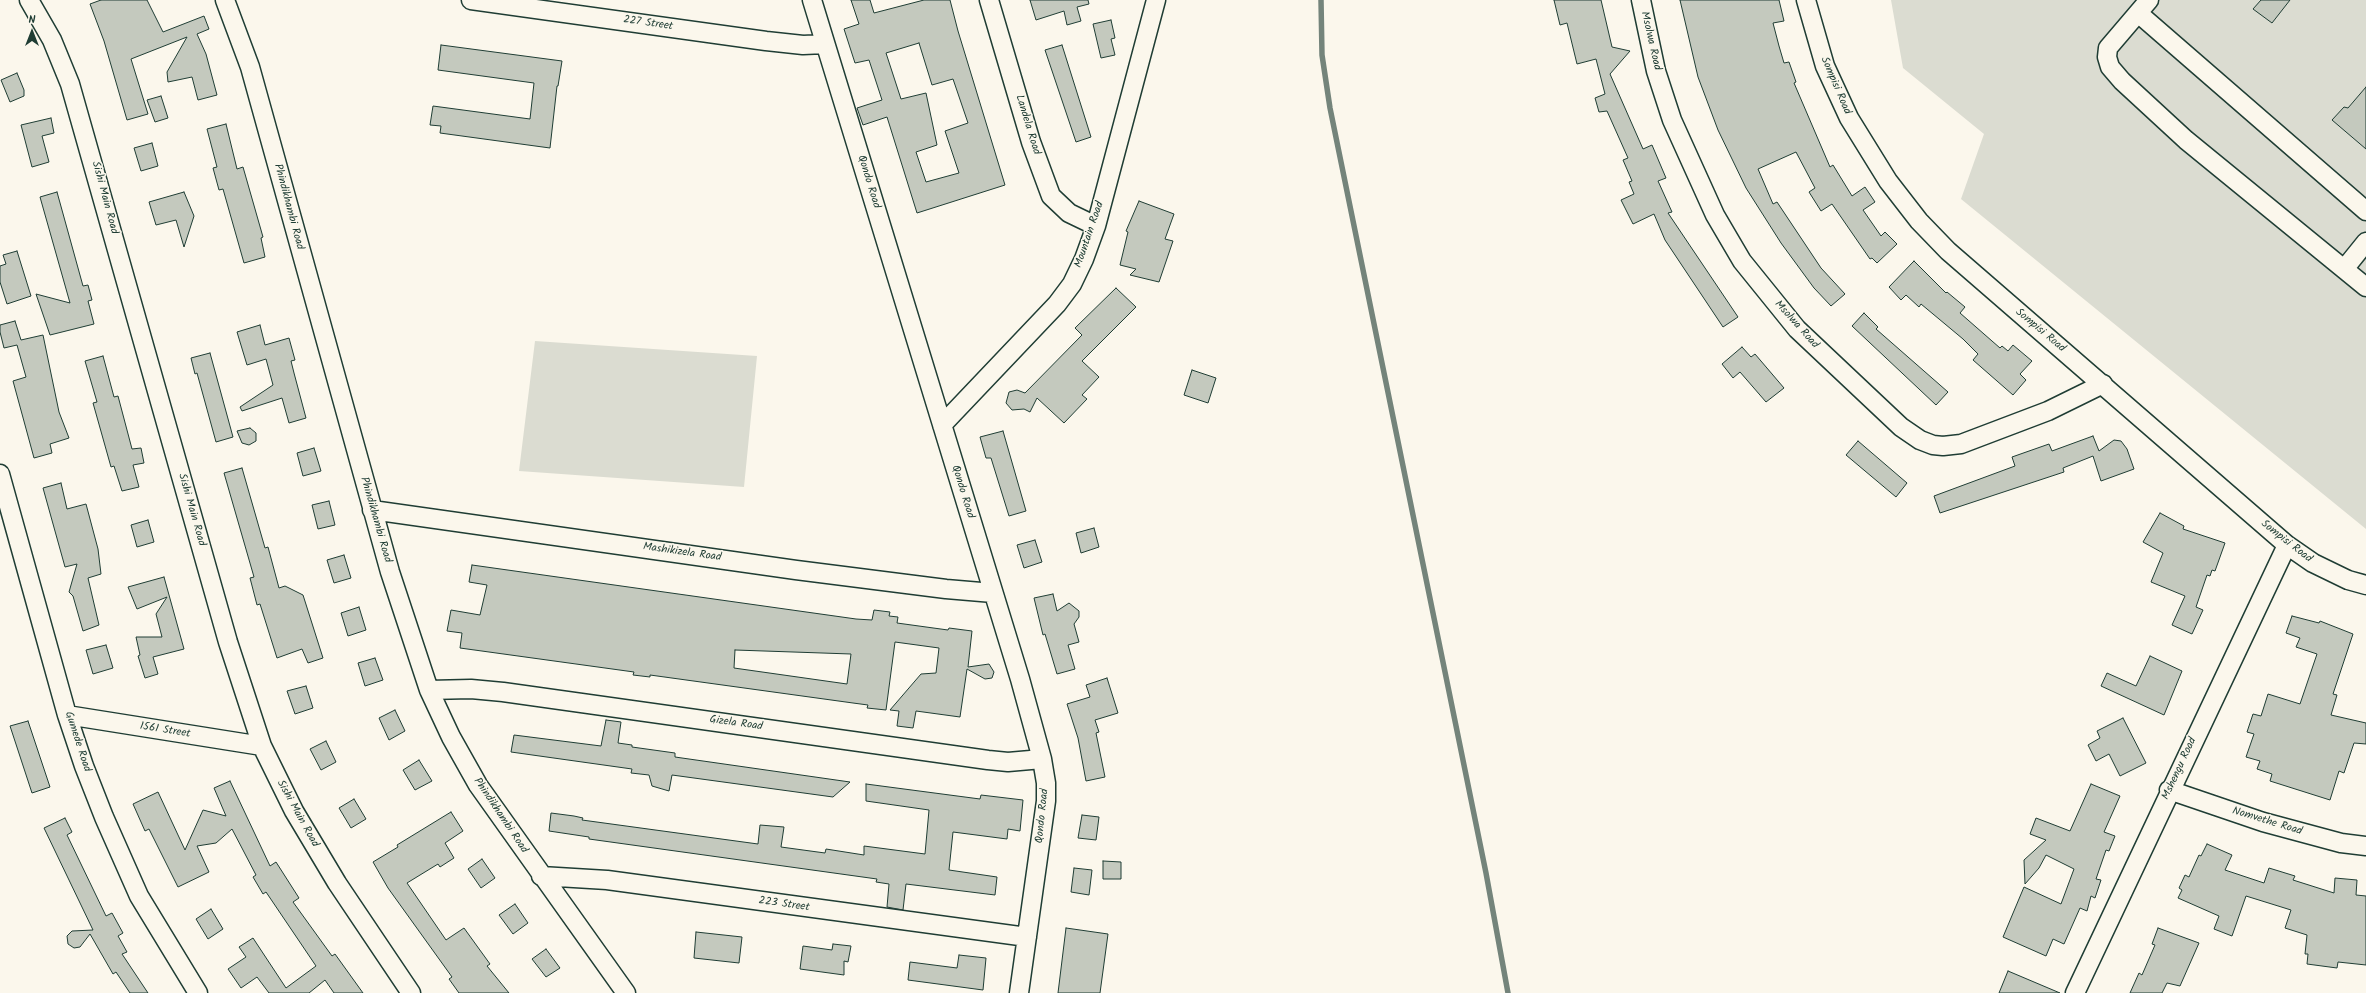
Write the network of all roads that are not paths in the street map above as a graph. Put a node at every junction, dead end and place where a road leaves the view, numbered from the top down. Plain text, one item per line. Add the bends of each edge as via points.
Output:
1 (29, 0) edge
2 (225, 0) edge
3 (471, 0) edge
4 (812, 0) edge
5 (989, 0) edge
6 (1156, 0) edge
7 (1641, 0) edge
8 (1806, 0) edge
9 (2144, 6) edge
10 (825, 44) junction
11 (2366, 211) edge
12 (1096, 226) junction
13 (2366, 242) edge
14 (2345, 268) junction
15 (2366, 286) edge
16 (2103, 384) junction
17 (942, 425) junction
18 (0, 474) edge
19 (372, 510) junction
20 (2287, 545) junction
21 (2366, 584) edge
22 (993, 593) junction
23 (429, 690) junction
24 (67, 715) junction
25 (262, 746) junction
26 (1042, 759) junction
27 (2169, 790) junction
28 (2366, 846) edge
29 (541, 876) junction
30 (1027, 937) junction
31 (198, 993) edge
32 (411, 993) edge
33 (626, 993) edge
34 (1019, 993) edge
35 (2075, 993) edge

1 - 25 street, Sishi Main Road via 52,40 70,84 228,642
2 - 19 street, Phindikhambi Road via 250,67
3 - 10 street, 227 Street via 773,42
4 - 10 street, Qondo Road
5 - 12 street, Landela Road via 1031,142 1051,196 1069,213
6 - 12 street, Mountain Road
7 - 16 street, Msolwa Road via 1656,71 1672,120 1715,215 1742,261 1796,329 1901,427 1920,440 1933,444 1961,444 2048,411
8 - 16 street, Sompisi Road via 1825,66 1848,118 1888,181 1914,215 1948,251
9 - 11 street
9 - 14 street via 2108,48 2110,67 2186,140
10 - 17 street, Qondo Road
12 - 17 street, Mountain Road via 1072,284 1057,304
13 - 14 street
14 - 15 street
16 - 20 street, Sompisi Road
17 - 22 street, Qondo Road
18 - 24 street, Gumede Road
19 - 22 street, Mashikizela Road via 796,570
19 - 23 street, Phindikhambi Road
20 - 21 street, Sompisi Road via 2313,563 2348,580
20 - 27 street, Mshengu Road
22 - 26 street, Qondo Road
23 - 26 street, Gizela Road via 471,689 502,692 994,761 1026,762
23 - 29 street, Phindikhambi Road via 478,785
24 - 25 street, 1561 Street
24 - 31 street, Gumede Road via 104,818 139,896
25 - 32 street, Sishi Main Road via 294,811 337,883
26 - 30 street, Qondo Road via 1046,801
27 - 28 street, Nomvethe Road via 2263,822 2341,843
27 - 35 street, Mshengu Road
29 - 30 street, 223 Street via 607,880
29 - 33 street, Phindikhambi Road
30 - 34 street, Qondo Road

